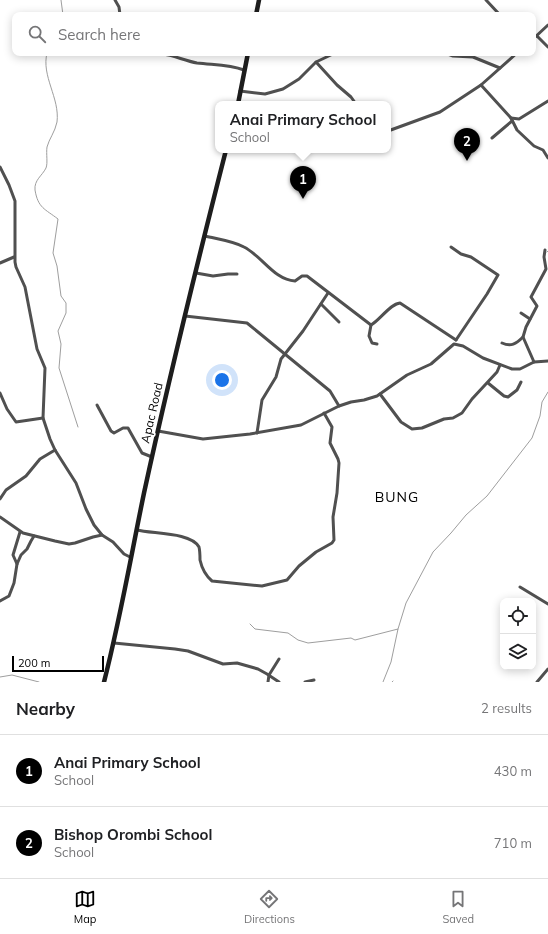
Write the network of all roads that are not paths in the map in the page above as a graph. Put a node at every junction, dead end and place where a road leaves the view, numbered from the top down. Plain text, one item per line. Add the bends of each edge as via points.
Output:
1 (115, 0) edge
2 (259, 0) edge
3 (486, 0) edge
4 (120, 12) edge
5 (257, 12) edge
6 (497, 12) edge
7 (548, 25) edge
8 (537, 36) joint
9 (548, 48) edge
10 (172, 56) edge
11 (247, 56) edge
12 (329, 56) edge
13 (453, 56) edge
14 (514, 56) edge
15 (316, 62) junction
16 (500, 68) junction
17 (244, 70) junction
18 (481, 85) junction
19 (240, 91) junction
20 (238, 101) edge
21 (354, 101) edge
22 (548, 101) edge
23 (511, 120) junction
24 (391, 130) edge
25 (492, 138) dead end
26 (225, 153) edge
27 (548, 158) edge
28 (0, 167) edge
29 (205, 236) junction
30 (451, 247) dead end
31 (545, 250) dead end
32 (14, 257) junction
33 (0, 263) edge
34 (196, 273) junction
35 (237, 274) dead end
36 (328, 293) junction
37 (321, 304) junction
38 (521, 313) dead end
39 (185, 316) junction
40 (530, 319) junction
41 (339, 322) dead end
42 (371, 326) junction
43 (523, 337) junction
44 (456, 340) junction
45 (502, 343) dead end
46 (377, 344) dead end
47 (454, 344) junction
48 (284, 354) junction
49 (548, 361) edge
50 (534, 362) junction
51 (500, 365) junction
52 (521, 382) dead end
53 (488, 383) junction
54 (0, 393) edge
55 (380, 394) junction
56 (97, 405) dead end
57 (339, 406) junction
58 (324, 413) junction
59 (43, 418) junction
60 (158, 431) junction
61 (257, 432) junction
62 (55, 450) junction
63 (152, 457) junction
64 (0, 499) edge
65 (0, 517) edge
66 (137, 530) junction
67 (20, 532) junction
68 (34, 536) junction
69 (102, 536) junction
70 (130, 556) junction
71 (17, 564) junction
72 (520, 587) dead end
73 (0, 601) edge
74 (548, 604) edge
75 (114, 643) junction
76 (279, 659) dead end
77 (547, 670) edge
78 (269, 675) junction
79 (548, 675) edge
80 (314, 680) dead end
81 (104, 682) edge
82 (268, 682) edge
83 (278, 682) edge
84 (305, 682) edge
85 (537, 682) edge

1 - 4 street
2 - 5 main road
3 - 6 street
7 - 8 street
8 - 9 street
10 - 17 street via 198,63 235,66
11 - 17 main road
12 - 15 street
13 - 16 street via 473,57
14 - 16 street
15 - 19 street via 300,79 283,89 265,94
15 - 21 street
16 - 18 street
17 - 19 main road
18 - 23 street
18 - 24 street via 440,112
19 - 20 main road
22 - 23 street via 519,119
23 - 25 street
23 - 27 street via 517,130
26 - 29 main road, Apac Road
28 - 32 street via 15,201
29 - 34 main road, Apac Road
29 - 36 street via 245,247 271,270 291,280 307,276
30 - 44 street via 498,275
31 - 40 street via 546,270 531,297 537,305
32 - 33 street
32 - 59 street via 24,287 37,349 45,368
34 - 35 street via 213,276
34 - 39 main road, Apac Road
36 - 37 street
36 - 42 street
37 - 41 street
37 - 48 street via 304,331
38 - 40 street
39 - 48 street via 244,322
39 - 60 main road, Apac Road
40 - 43 street
42 - 44 street via 394,304 400,303
42 - 46 street via 370,339 372,343
43 - 45 street via 514,345
43 - 50 street
44 - 47 street
47 - 51 street
47 - 55 street via 431,364 407,375
48 - 57 street via 330,391
48 - 61 street via 276,377 262,400
49 - 50 street
50 - 51 street via 520,369
51 - 53 street
52 - 53 street via 514,394 508,397
53 - 55 street via 457,417 422,428 412,429 401,422
54 - 59 street via 7,409 17,422
55 - 57 street
56 - 63 street via 111,431 114,433 128,428 142,453
57 - 58 street
58 - 61 street via 301,425
58 - 66 street via 332,427 330,443 339,463 333,517 334,540 299,566 287,580 262,586 212,582 203,570 196,543 177,535
59 - 62 street
60 - 61 street via 203,439
60 - 63 main road, Apac Road
62 - 64 street via 40,459 26,476 6,490
62 - 69 street via 76,483 86,509
63 - 66 main road, Apac Road
65 - 67 street
66 - 70 main road, Apac Road
67 - 68 street
67 - 71 street via 13,555
68 - 69 street via 69,544
68 - 71 street
69 - 70 street
70 - 75 main road, Apac Road
71 - 73 street via 10,594 8,598
72 - 74 street
75 - 78 street via 175,648 223,664 240,663
75 - 81 main road, Apac Road
76 - 78 street
77 - 79 street
77 - 85 street
78 - 82 street
78 - 83 street
80 - 84 street

